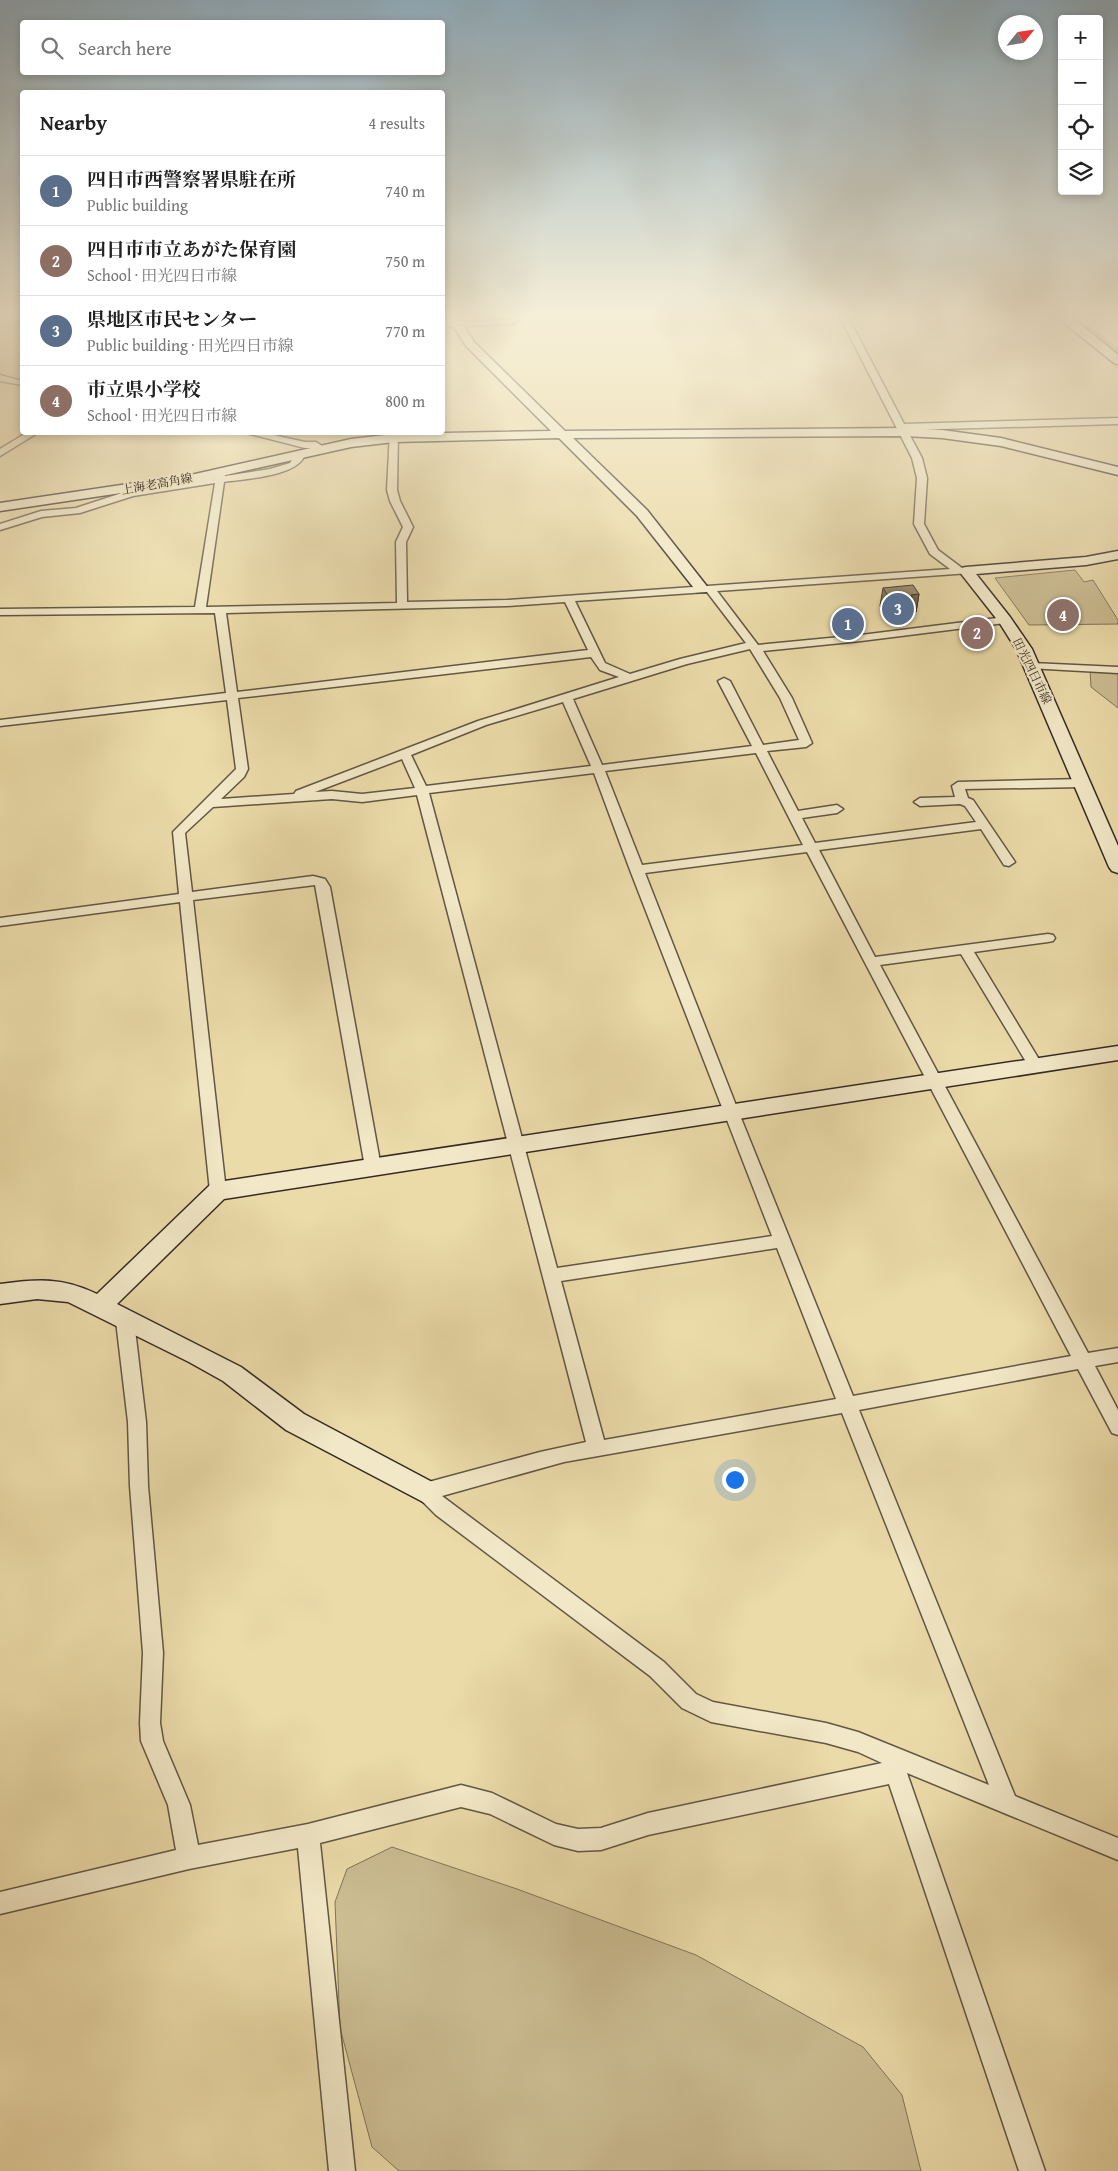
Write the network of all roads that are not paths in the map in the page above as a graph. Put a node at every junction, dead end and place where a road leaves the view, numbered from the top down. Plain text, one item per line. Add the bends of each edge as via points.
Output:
1 (544, 416) edge
2 (896, 416) edge
3 (1118, 421) edge
4 (903, 430) junction
5 (562, 434) junction
6 (30, 435) edge
7 (259, 435) edge
8 (394, 435) edge
9 (322, 449) junction
10 (0, 453) edge
11 (1118, 471) edge
12 (220, 477) junction
13 (0, 507) edge
14 (0, 526) edge
15 (1118, 554) edge
16 (963, 571) junction
17 (706, 588) junction
18 (569, 600) junction
19 (402, 606) junction
20 (200, 610) junction
21 (220, 610) junction
22 (0, 612) edge
23 (1005, 620) junction
24 (755, 647) junction
25 (594, 653) junction
26 (1032, 666) junction
27 (1118, 670) edge
28 (630, 678) junction
29 (724, 681) dead end
30 (233, 695) junction
31 (566, 696) junction
32 (0, 722) edge
33 (759, 749) junction
34 (404, 752) junction
35 (598, 768) junction
36 (1083, 783) junction
37 (422, 791) junction
38 (289, 798) junction
39 (962, 800) junction
40 (920, 802) dead end
41 (210, 803) junction
42 (837, 809) dead end
43 (793, 815) junction
44 (985, 825) junction
45 (811, 848) junction
46 (1009, 862) dead end
47 (1118, 866) edge
48 (636, 870) junction
49 (185, 898) junction
50 (0, 922) edge
51 (1048, 938) dead end
52 (965, 949) junction
53 (872, 962) junction
54 (1118, 1054) edge
55 (1036, 1066) junction
56 (934, 1082) junction
57 (731, 1113) junction
58 (516, 1145) junction
59 (373, 1167) junction
60 (218, 1191) junction
61 (783, 1241) junction
62 (550, 1276) junction
63 (0, 1294) edge
64 (99, 1307) junction
65 (125, 1321) junction
66 (1118, 1354) edge
67 (1083, 1361) junction
68 (846, 1403) junction
69 (1118, 1427) edge
70 (597, 1448) junction
71 (425, 1491) junction
72 (893, 1765) junction
73 (1006, 1801) junction
74 (308, 1835) junction
75 (1118, 1849) edge
76 (189, 1858) junction
77 (0, 1903) edge
78 (342, 2171) edge
79 (1032, 2171) edge

1 - 5 main road
2 - 4 street
3 - 4 street
4 - 5 main road, 上海老高角線
4 - 11 main road, 上海老高角線 via 1001,442
4 - 16 street via 917,458 922,478 919,524 934,552 952,567
5 - 8 main road, 上海老高角線
5 - 17 main road via 642,513
6 - 10 street
7 - 9 street via 316,445
8 - 9 main road, 上海老高角線
8 - 19 street via 392,490 394,501 408,527 401,542
9 - 12 main road, 上海老高角線
12 - 13 main road, 上海老高角線
12 - 14 street via 132,493 77,511 40,514
12 - 20 street
15 - 16 main road via 1086,562
16 - 17 street
16 - 23 main road, 田光四日市線
17 - 18 street
17 - 24 street
18 - 19 street
18 - 25 street
19 - 21 street
20 - 21 street
20 - 22 street
21 - 30 street
23 - 24 street
23 - 26 main road, 田光四日市線
24 - 28 street via 684,661
24 - 33 street via 786,698 806,743
25 - 28 street via 604,668
25 - 30 street
26 - 27 street
26 - 36 main road, 田光四日市線
28 - 31 street
29 - 33 street
30 - 32 street
30 - 41 street via 242,769
31 - 34 street
31 - 35 street
33 - 35 street
33 - 43 street
34 - 37 street
34 - 38 street
35 - 37 street
35 - 48 street
36 - 39 street via 958,786
36 - 47 main road, 田光四日市線
37 - 38 street via 362,798 332,795
37 - 58 street
38 - 41 street
39 - 40 street
39 - 44 street via 969,803
41 - 49 street via 179,832
42 - 43 street
43 - 45 street
44 - 45 street
44 - 46 street
45 - 48 street
45 - 53 street
48 - 57 street
49 - 50 street
49 - 59 street via 313,880 320,882
49 - 60 street
51 - 52 street
52 - 53 street
52 - 55 street
53 - 56 street
54 - 55 main road
55 - 56 main road
56 - 57 main road
56 - 67 street
57 - 58 main road
57 - 61 street
58 - 59 main road
58 - 62 street
59 - 60 main road
60 - 64 main road
61 - 62 street
61 - 68 street
62 - 70 street
63 - 64 main road via 42,1287 58,1289
64 - 65 main road
65 - 71 main road via 198,1355 295,1422
65 - 76 street via 154,1653 152,1741 179,1805
66 - 67 street
67 - 68 street
67 - 69 street
68 - 70 street
68 - 73 street
70 - 71 street
71 - 72 street via 443,1509 657,1669 689,1702 711,1712 858,1742
72 - 73 street
72 - 74 street via 648,1824 600,1839 578,1840 554,1834 492,1804 461,1796
72 - 79 street
73 - 75 street
74 - 76 street
74 - 78 street
76 - 77 street

